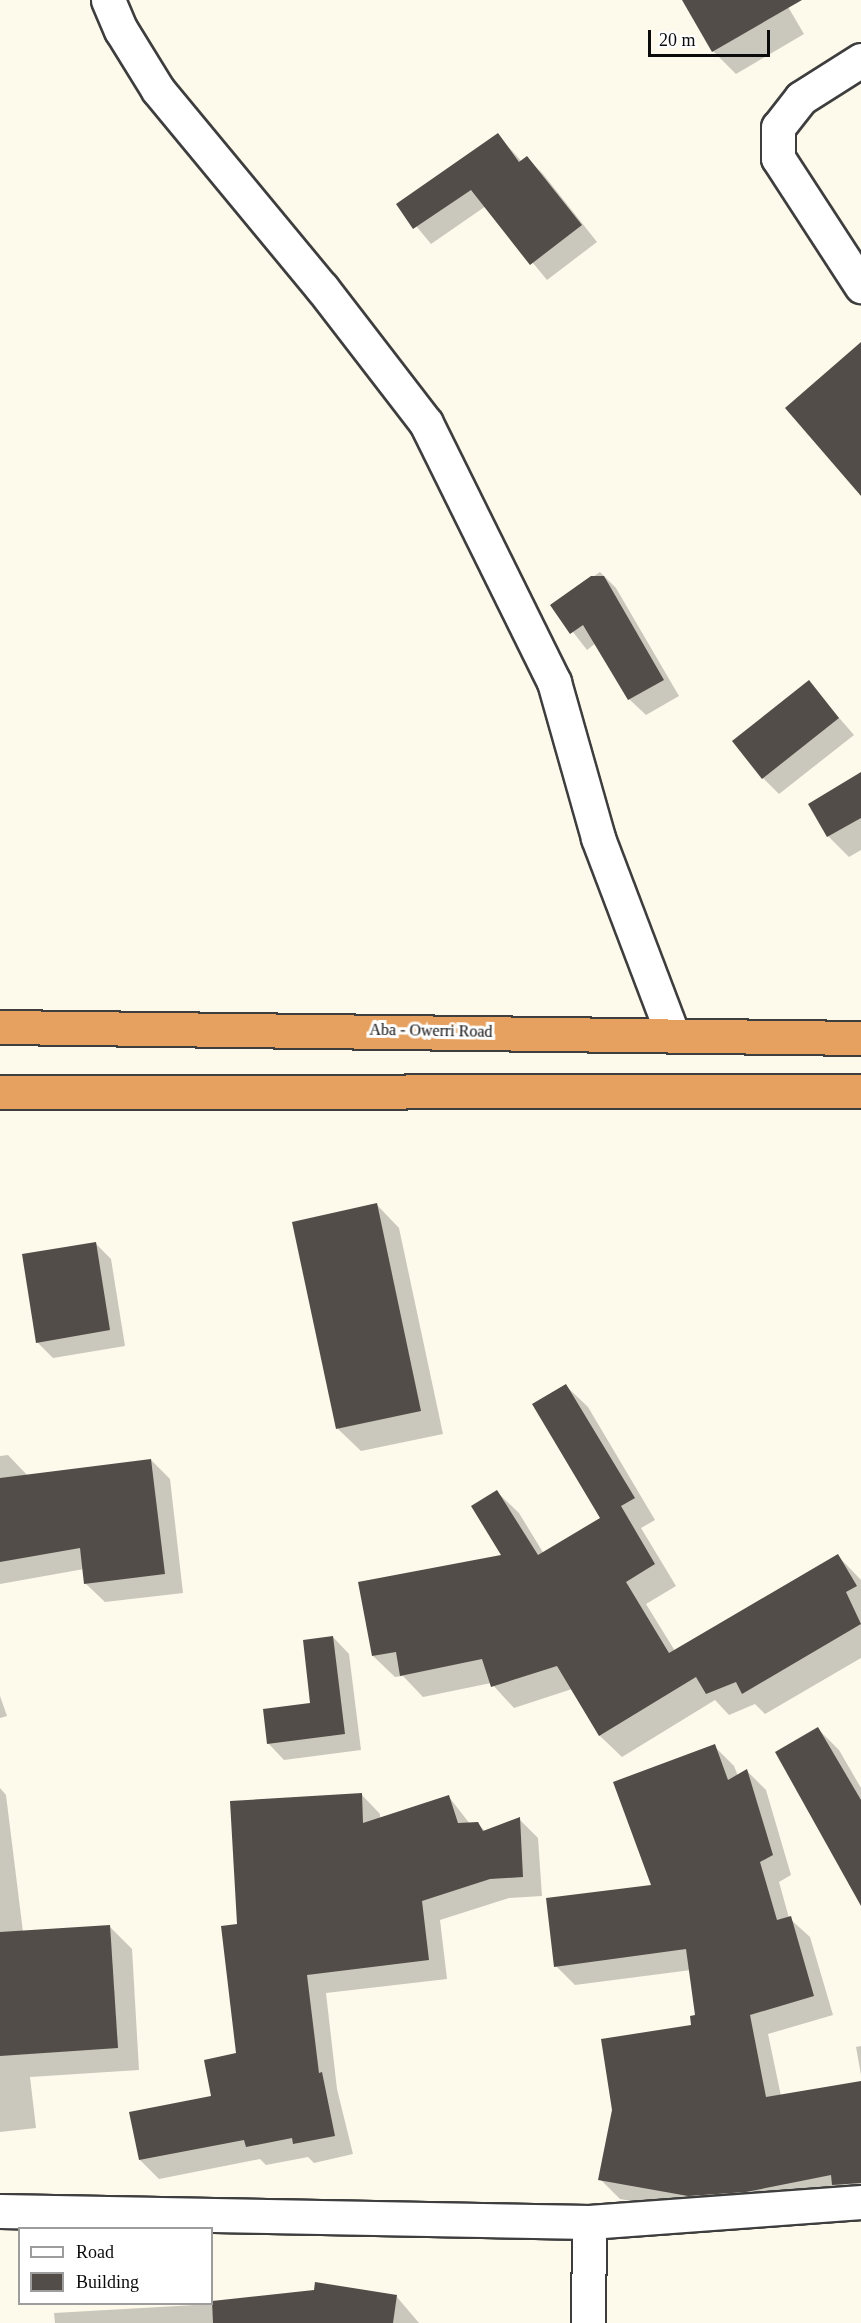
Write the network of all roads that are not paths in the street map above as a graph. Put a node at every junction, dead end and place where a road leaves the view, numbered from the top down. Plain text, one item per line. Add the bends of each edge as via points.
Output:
1 (108, 0) edge
2 (861, 60) edge
3 (861, 286) edge
4 (0, 1027) edge
5 (672, 1033) junction
6 (861, 1038) edge
7 (861, 1091) edge
8 (0, 1092) edge
9 (861, 2202) edge
10 (0, 2211) edge
11 (589, 2222) junction
12 (588, 2323) edge

1 - 5 street via 121,30 158,90 322,288 426,423 554,682 598,838
2 - 3 street via 801,98 778,127 778,158
4 - 5 highway, Aba - Owerri Road
5 - 6 highway, Aba - Owerri Road
7 - 8 highway
9 - 11 street
10 - 11 street
11 - 12 street

